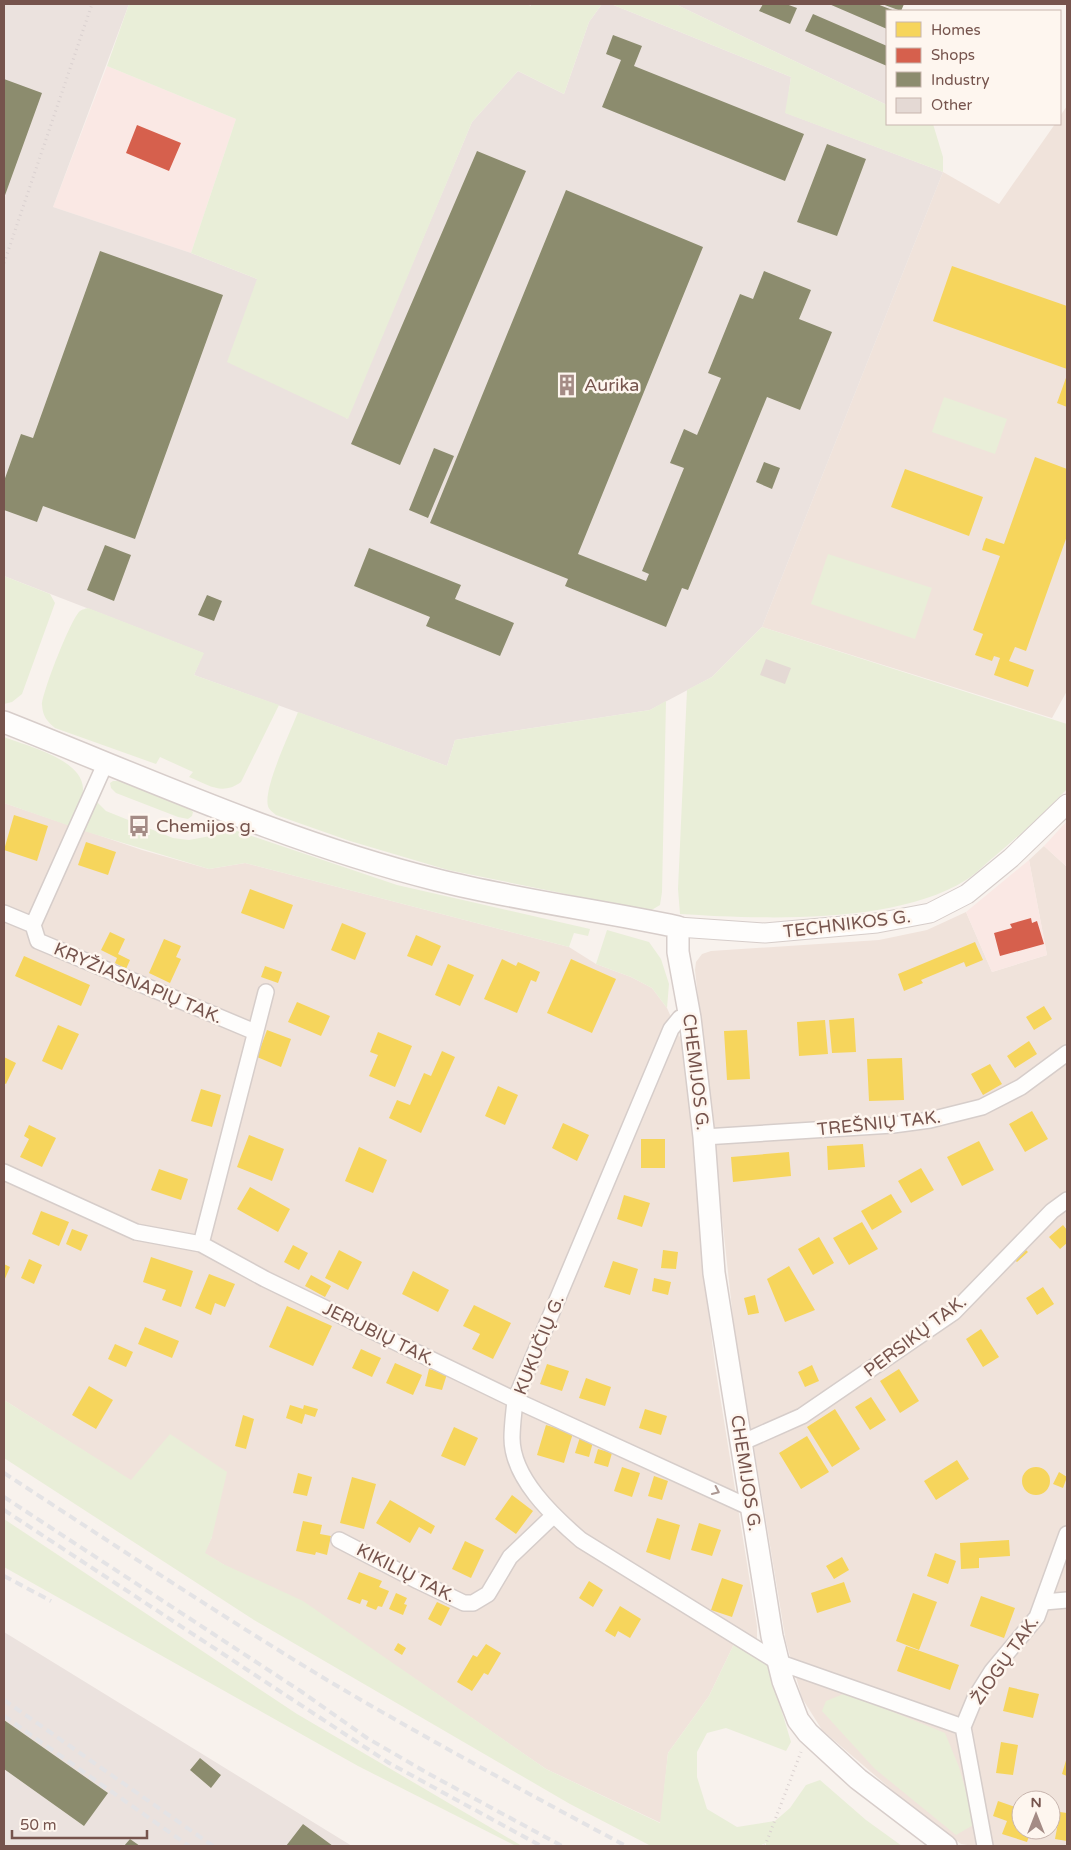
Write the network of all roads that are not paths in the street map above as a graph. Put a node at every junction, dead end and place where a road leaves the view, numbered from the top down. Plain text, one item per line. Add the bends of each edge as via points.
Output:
1 (4, 722) edge
2 (106, 762) junction
3 (1067, 804) edge
4 (4, 913) edge
5 (33, 925) junction
6 (678, 927) junction
7 (266, 992) dead end
8 (690, 1018) junction
9 (255, 1032) junction
10 (1067, 1053) edge
11 (704, 1137) junction
12 (4, 1172) edge
13 (1067, 1200) edge
14 (201, 1244) junction
15 (516, 1400) junction
16 (741, 1443) junction
17 (752, 1508) junction
18 (553, 1516) junction
19 (1067, 1534) edge
20 (339, 1540) dead end
21 (1067, 1600) edge
22 (1044, 1602) junction
23 (778, 1662) junction
24 (962, 1727) junction
25 (946, 1846) edge
26 (985, 1846) edge

1 - 2 main road
2 - 5 street
2 - 6 main road via 275,829 436,880
3 - 6 street, TECHNIKOS G. via 1011,858 967,894 930,913 877,923 764,933
4 - 5 street
5 - 9 street, KRYŽIASNAPIŲ TAK. via 38,941
6 - 8 main road, CHEMIJOS G. via 678,952
7 - 9 street
8 - 11 main road, CHEMIJOS G.
8 - 15 street, KUKUČIŲ G. via 680,1018 671,1030
9 - 14 street
10 - 11 street, TREŠNIŲ TAK. via 1020,1087 982,1107 930,1120
11 - 16 main road, CHEMIJOS G. via 714,1273
12 - 14 street, JERUBIŲ TAK. via 136,1232
13 - 16 street, PERSIKŲ TAK. via 1052,1211 954,1312 802,1416
14 - 15 street, JERUBIŲ TAK. via 274,1283
15 -> 17 street, JERUBIŲ TAK.
15 - 18 street, KUKUČIŲ G. via 512,1439 518,1469
16 - 17 main road, CHEMIJOS G.
17 - 23 main road, CHEMIJOS G.
18 - 20 street, KIKILIŲ TAK. via 510,1557 488,1594 473,1603 464,1603
18 - 23 street, KUKUČIŲ G. via 581,1540
19 - 22 street, ŽIOGŲ TAK.
21 - 22 street
22 - 24 street, ŽIOGŲ TAK. via 1037,1617 992,1671
23 - 24 street, KUKUČIŲ G.
23 - 25 main road, CHEMIJOS G. via 798,1720 808,1732 858,1779
24 - 26 street

